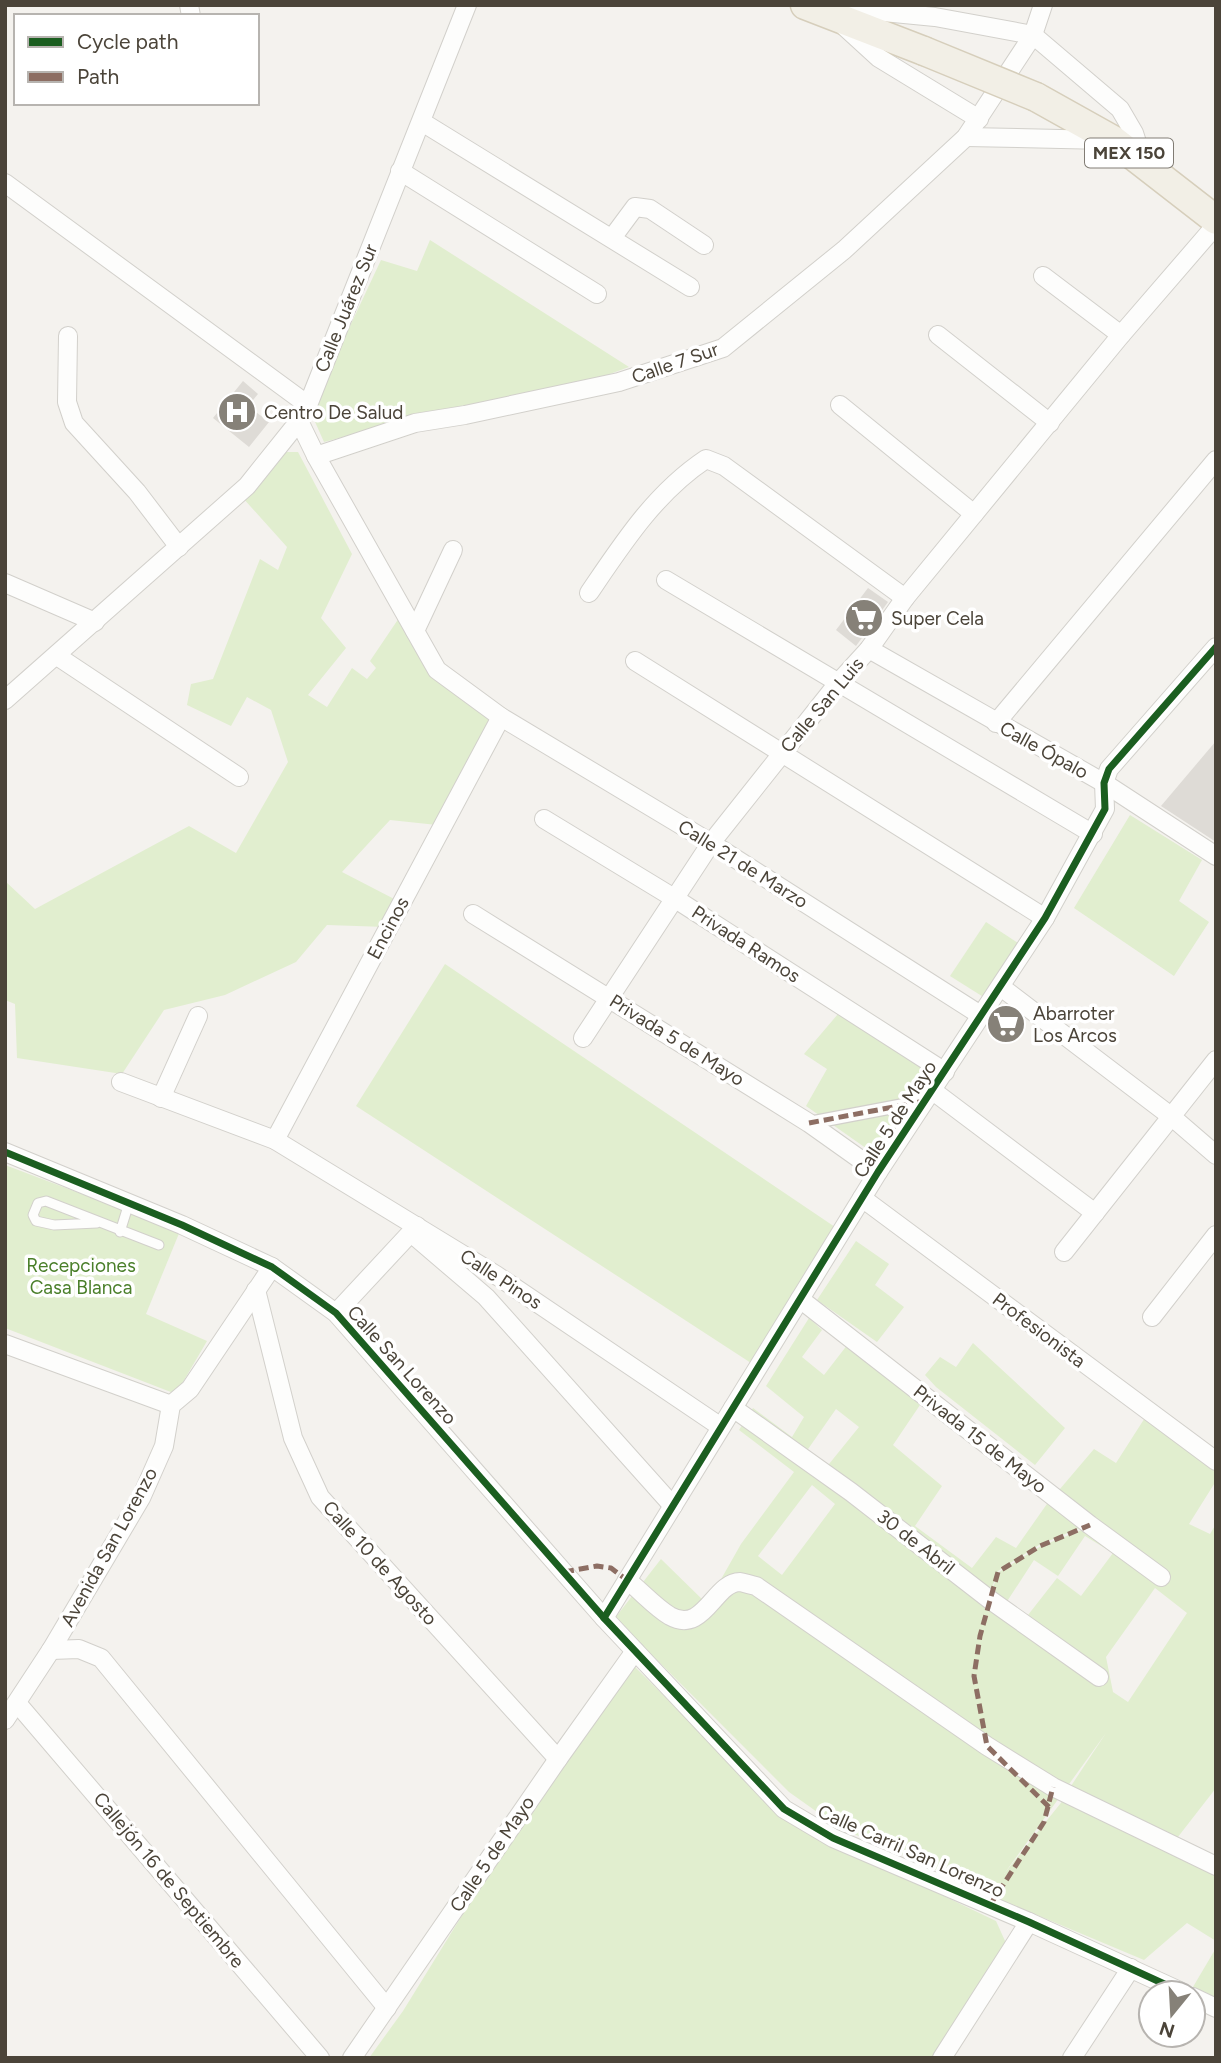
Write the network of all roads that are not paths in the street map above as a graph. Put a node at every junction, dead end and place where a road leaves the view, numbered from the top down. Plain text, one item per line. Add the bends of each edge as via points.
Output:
1 (467, 5) edge
2 (805, 5) edge
3 (1044, 5) edge
4 (823, 12) edge
5 (1033, 35) junction
6 (979, 119) junction
7 (422, 122) junction
8 (966, 138) junction
9 (1113, 140) junction
10 (1144, 164) junction
11 (400, 171) junction
12 (5, 183) edge
13 (1216, 220) edge
14 (1216, 225) edge
15 (612, 239) junction
16 (704, 245) dead end
17 (1044, 276) dead end
18 (690, 287) dead end
19 (597, 294) dead end
20 (938, 335) dead end
21 (1121, 335) junction
22 (68, 336) dead end
23 (840, 405) dead end
24 (303, 413) junction
25 (1050, 424) junction
26 (316, 456) junction
27 (1216, 460) edge
28 (974, 514) junction
29 (179, 547) junction
30 (453, 550) dead end
31 (666, 579) dead end
32 (5, 583) edge
33 (589, 593) dead end
34 (905, 598) junction
35 (95, 622) junction
36 (415, 631) junction
37 (1216, 647) edge
38 (869, 649) junction
39 (57, 656) junction
40 (635, 661) dead end
41 (838, 683) junction
42 (5, 700) edge
43 (501, 717) junction
44 (996, 723) junction
45 (782, 753) junction
46 (239, 777) dead end
47 (1104, 783) junction
48 (544, 819) dead end
49 (1093, 834) junction
50 (710, 843) junction
51 (1216, 856) edge
52 (674, 898) junction
53 (473, 914) dead end
54 (1045, 918) junction
55 (1001, 987) junction
56 (610, 998) junction
57 (198, 1016) dead end
58 (982, 1016) junction
59 (583, 1038) dead end
60 (1216, 1060) edge
61 (945, 1072) junction
62 (121, 1082) dead end
63 (929, 1096) junction
64 (161, 1097) junction
65 (1172, 1117) junction
66 (809, 1123) junction
67 (275, 1140) junction
68 (5, 1152) edge
69 (1216, 1155) edge
70 (878, 1172) junction
71 (862, 1198) junction
72 (129, 1203) junction
73 (1095, 1213) junction
74 (97, 1223) junction
75 (414, 1229) junction
76 (120, 1232) junction
77 (1216, 1235) edge
78 (159, 1245) dead end
79 (1064, 1252) dead end
80 (272, 1267) junction
81 (256, 1290) junction
82 (800, 1299) junction
83 (336, 1313) junction
84 (1152, 1317) dead end
85 (5, 1344) edge
86 (171, 1405) junction
87 (733, 1408) junction
88 (721, 1427) junction
89 (1216, 1461) edge
90 (673, 1506) junction
91 (1161, 1577) dead end
92 (627, 1580) junction
93 (604, 1618) junction
94 (51, 1650) junction
95 (635, 1651) junction
96 (1099, 1677) dead end
97 (9, 1711) edge
98 (558, 1759) junction
99 (1216, 1866) edge
100 (1029, 1922) junction
101 (1131, 1968) junction
102 (1154, 1979) edge
103 (387, 2008) junction
104 (320, 2058) edge
105 (352, 2058) edge
106 (942, 2058) edge
107 (1072, 2058) edge

1 - 7 street, Calle Juárez Sur
2 - 4 main road, MEX 150
3 - 5 street, Calle 7 Sur
4 - 5 street via 935,17
4 - 6 street via 879,58
4 - 9 main road, MEX 150, bridge via 1036,97
5 - 6 street, Calle 7 Sur
5 - 10 street via 1120,109
6 - 8 street, Calle 7 Sur
7 - 11 street, Calle Juárez Sur
7 - 15 street
8 - 9 street
8 - 26 street, Calle 7 Sur via 844,250 723,348 620,382 415,423
9 - 10 main road, MEX 150
10 - 13 main road, MEX 150
11 - 19 street
11 - 24 street, Calle Juárez Sur
12 - 24 street
14 - 21 street, Calle San Luis
15 - 16 street via 635,207 650,209
15 - 18 street
17 - 21 street
20 - 25 street
21 - 25 street, Calle San Luis
22 - 29 street via 67,402 74,424
23 - 28 street
24 - 26 street, Calle 21 de Marzo
24 - 29 street, Calle Juárez Sur via 247,486
25 - 28 street, Calle San Luis
26 - 36 street, Calle 21 de Marzo
27 - 44 street
28 - 34 street, Calle San Luis
29 - 35 street, Calle Juárez Sur
30 - 36 street
31 - 41 street
32 - 35 street
33 - 34 street via 646,511 706,459 724,466
34 - 38 street, Calle San Luis
35 - 39 street, Calle Juárez Sur
36 - 43 street, Calle 21 de Marzo via 438,670
37 - 47 street, Calle 5 de Mayo via 1109,769
38 - 41 street, Calle San Luis
38 - 44 street, Calle Ópalo
39 - 42 street, Calle Juárez Sur
39 - 46 street
40 - 45 street
41 - 45 street, Calle San Luis
41 - 49 street
43 - 50 street, Calle 21 de Marzo
43 - 67 street, Encinos
44 - 47 street, Calle Ópalo
45 - 50 street, Calle San Luis
45 - 54 street
47 - 49 street, Calle 5 de Mayo via 1105,809
47 - 51 street, Calle Ópalo
48 - 52 street, Privada Ramos
49 - 54 street, Calle 5 de Mayo
50 - 52 street, Calle San Luis
50 - 58 street, Calle 21 de Marzo
52 - 56 street, Calle San Luis
52 - 61 street, Privada Ramos
53 - 56 street, Privada 5 de Mayo
54 - 55 street, Calle 5 de Mayo
55 - 58 street, Calle 5 de Mayo
55 - 65 street
56 - 59 street, Calle San Luis
56 - 66 street, Privada 5 de Mayo
57 - 64 street
58 - 61 street, Calle 5 de Mayo
60 - 65 street
61 - 63 street, Calle 5 de Mayo
62 - 64 street, Calle Pinos
63 - 66 street
63 - 70 street, Calle 5 de Mayo
63 - 73 street
64 - 67 street, Calle Pinos
65 - 69 street
65 - 73 street
66 - 70 street, Privada 5 de Mayo
67 - 75 street, Calle Pinos
68 - 72 street, Calle San Lorenzo
70 - 71 street, Calle 5 de Mayo
71 - 82 street, Calle 5 de Mayo
71 - 89 street, Profesionista
72 - 76 lane
72 - 80 street, Calle San Lorenzo
73 - 79 street
74 - 74 lane via 41,1200 33,1214 36,1221 54,1225
74 - 76 lane
75 - 83 street
75 - 88 street, Calle Pinos via 496,1275
75 - 90 street via 486,1297
76 - 78 lane
77 - 84 street
80 - 81 street
80 - 83 street, Calle San Lorenzo
81 - 86 street via 190,1389
81 - 98 street, Calle 10 de Agosto via 293,1438 320,1497
82 - 87 street, Calle 5 de Mayo
82 - 91 street, Privada 15 de Mayo
83 - 93 street, Calle San Lorenzo
85 - 86 street
86 - 94 street, Avenida San Lorenzo via 164,1446 141,1498
87 - 88 street, Calle 5 de Mayo
87 - 96 street, 30 de Abril
88 - 90 street, Calle 5 de Mayo
90 - 92 street, Calle 5 de Mayo
92 - 93 street, Calle 5 de Mayo
92 - 99 street via 670,1616 681,1619 691,1619 710,1607 724,1588 738,1582 756,1586 1053,1787
93 - 95 street, Calle San Lorenzo
94 - 97 street, Avenida San Lorenzo
94 - 103 street via 79,1649 101,1658
95 - 98 street, Calle 5 de Mayo
95 - 100 street, Calle Carril San Lorenzo via 784,1809 833,1838
97 - 104 street, Callejón 16 de Septiembre
98 - 103 street, Calle 5 de Mayo
100 - 101 street, Calle Carril San Lorenzo
100 - 106 street
101 - 102 street, Calle Carril San Lorenzo
101 - 107 street
103 - 105 street, Calle 5 de Mayo

